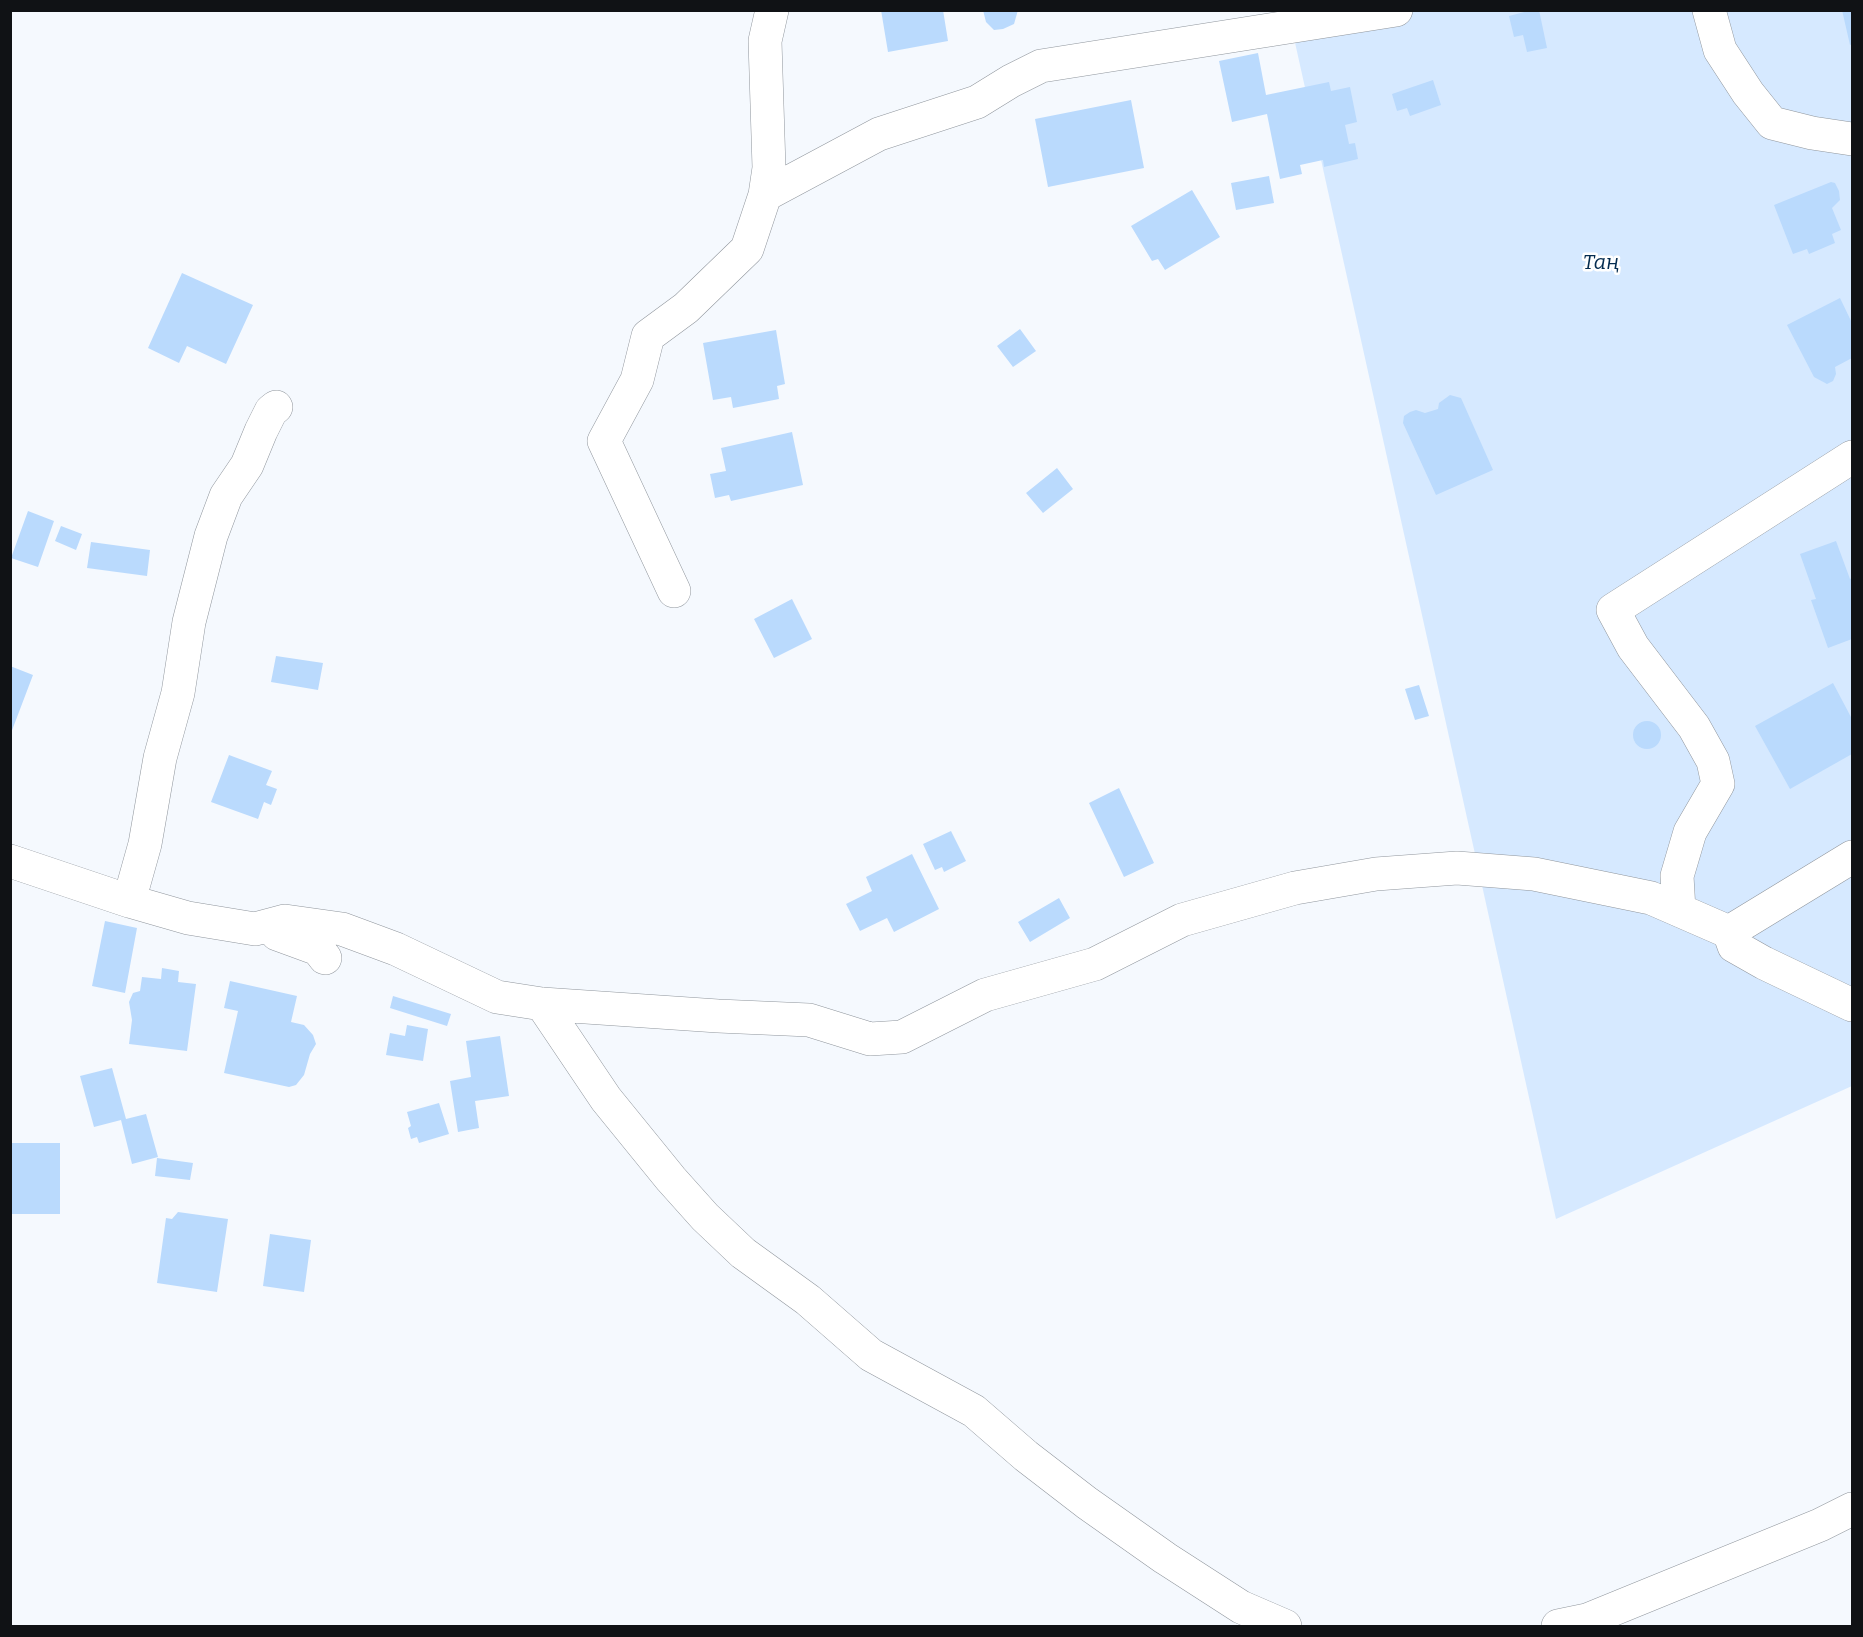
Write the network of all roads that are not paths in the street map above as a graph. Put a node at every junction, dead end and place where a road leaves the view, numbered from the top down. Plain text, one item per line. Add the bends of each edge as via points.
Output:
1 (772, 10) edge
2 (1396, 10) edge
3 (1708, 10) edge
4 (1852, 139) edge
5 (765, 195) junction
6 (276, 407) dead end
7 (1852, 457) edge
8 (674, 591) dead end
9 (1852, 857) edge
10 (10, 861) edge
11 (129, 901) junction
12 (1679, 910) junction
13 (255, 929) junction
14 (1729, 932) junction
15 (325, 958) dead end
16 (542, 1004) junction
17 (1852, 1005) edge
18 (1852, 1509) edge
19 (1285, 1626) edge
20 (1558, 1626) edge

1 - 5 street via 765,41 769,168
2 - 5 street via 1041,66 977,102 879,134
3 - 4 street via 1720,50 1772,123
5 - 8 street via 747,249 686,308 648,336 637,380 604,441
6 - 11 street via 261,430 247,465 226,496 211,536 189,622 178,693 160,758 145,844
7 - 12 street via 1613,610 1633,647 1694,727 1713,761 1718,784 1690,832 1677,876
9 - 14 street
10 - 11 street
11 - 13 street via 188,918
12 - 14 street
12 - 16 street via 1651,898 1534,874 1457,868 1376,874 1295,888 1182,920 1095,964 985,995 902,1037 870,1039 810,1020
13 - 15 street via 318,949
13 - 16 street via 285,921 342,929 396,949 497,997
14 - 17 street via 1734,946
16 - 19 street via 606,1099 671,1179 743,1253 808,1300 871,1355 974,1411 1026,1456 1155,1551 1241,1607
18 - 20 street via 1587,1620

